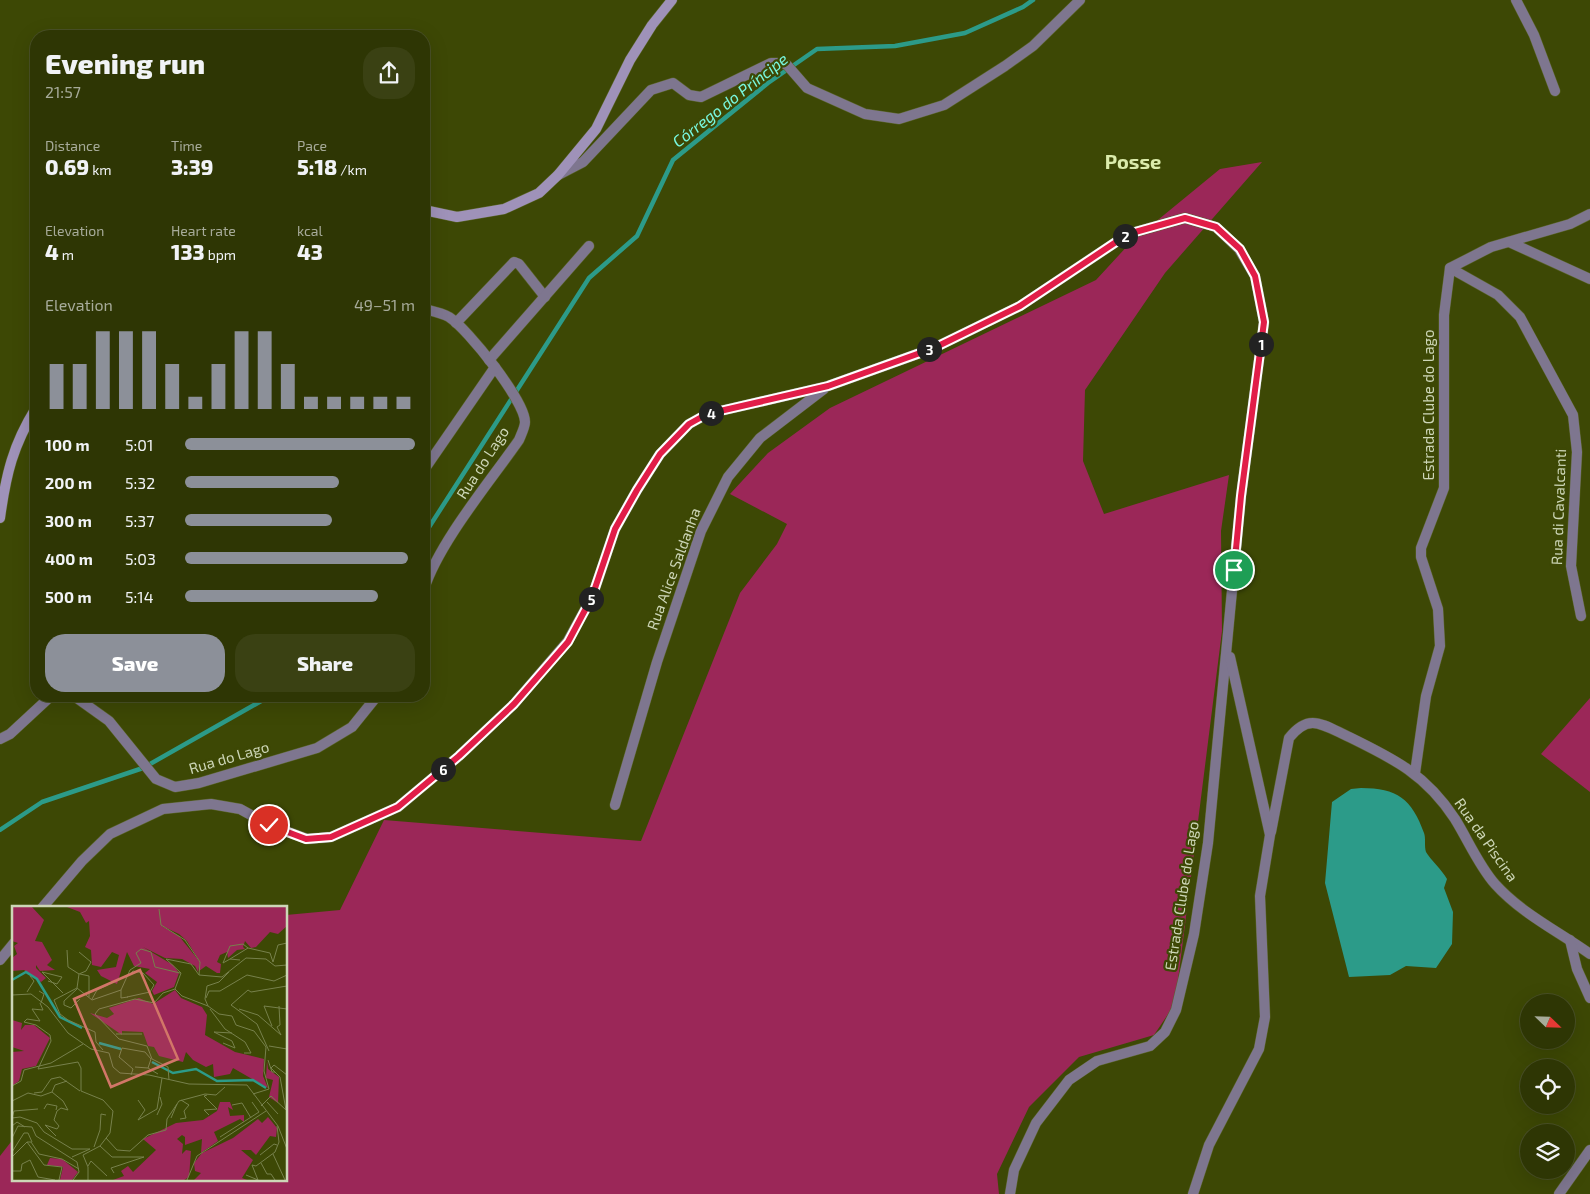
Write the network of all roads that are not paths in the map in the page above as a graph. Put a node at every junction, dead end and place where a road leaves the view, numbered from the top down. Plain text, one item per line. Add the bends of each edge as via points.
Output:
1 (672, 0) edge
2 (1080, 0) edge
3 (1516, 0) edge
4 (1554, 91) dead end
5 (558, 175) junction
6 (430, 211) edge
7 (1590, 214) edge
8 (1509, 242) junction
9 (589, 246) dead end
10 (1450, 268) junction
11 (1590, 279) edge
12 (545, 296) junction
13 (430, 311) edge
14 (456, 323) junction
15 (492, 363) junction
16 (828, 386) junction
17 (30, 418) edge
18 (430, 461) edge
19 (0, 518) edge
20 (430, 573) edge
21 (1581, 616) dead end
22 (1227, 644) junction
23 (45, 702) edge
24 (83, 702) edge
25 (372, 702) edge
26 (0, 739) edge
27 (1416, 773) junction
28 (615, 806) dead end
29 (1270, 835) junction
30 (44, 906) edge
31 (1570, 940) junction
32 (12, 945) edge
33 (1590, 954) edge
34 (0, 960) edge
35 (1590, 998) edge
36 (1590, 1150) edge
37 (1010, 1194) edge
38 (1193, 1194) edge
39 (1559, 1194) edge

1 - 5 street via 630,60 596,129
2 - 5 street via 1032,46 944,105 899,119 865,114 807,88 787,65 771,63 701,97 689,95 673,83 651,90 583,162
3 - 4 street via 1534,35
5 - 6 street via 539,192 504,209 457,217
7 - 8 street via 1570,224
8 - 10 street via 1491,247
8 - 11 street
9 - 12 street
10 - 21 street, Rua di Cavalcanti via 1498,296 1520,318 1573,416 1577,452 1571,566
10 - 27 street, Estrada Clube do Lago via 1444,315 1444,488 1421,548 1438,609 1440,646 1426,696
12 - 14 street via 520,264 514,262
12 - 15 street
13 - 14 street
14 - 15 street
15 - 18 street
15 - 20 street, Rua do Lago via 518,401 525,422 519,440 447,543
16 - 22 street, Estrada Clube do Lago via 934,348 1020,306 1128,234 1185,218 1216,227 1240,249 1255,276 1264,322 1241,496
16 - 28 street, Rua Alice Saldanha via 760,438 728,477 701,530 657,662
16 - 30 street via 707,414 689,424 660,454 615,529 592,597 568,642 514,704 398,807 331,837 306,839 269,825 240,809 211,804 163,809 110,834
17 - 19 street via 20,434 5,482
22 - 29 street, Rua da Piscina
22 - 37 street, Estrada Clube do Lago via 1208,843 1194,934 1176,1010 1165,1032 1150,1046 1097,1061 1069,1080 1036,1123 1014,1170
23 - 26 street via 10,734
24 - 25 street, Rua do Lago via 110,721 156,779 176,787 317,748 352,727
27 - 29 street, Rua da Piscina via 1386,754 1336,731 1312,722 1298,726 1289,738
27 - 31 street, Rua da Piscina via 1453,817 1494,883 1523,912
29 - 38 street, Rua da Piscina via 1260,896 1265,1017 1259,1049 1209,1145
31 - 33 street, Rua da Piscina
31 - 35 street via 1577,969
32 - 34 street
36 - 39 street

